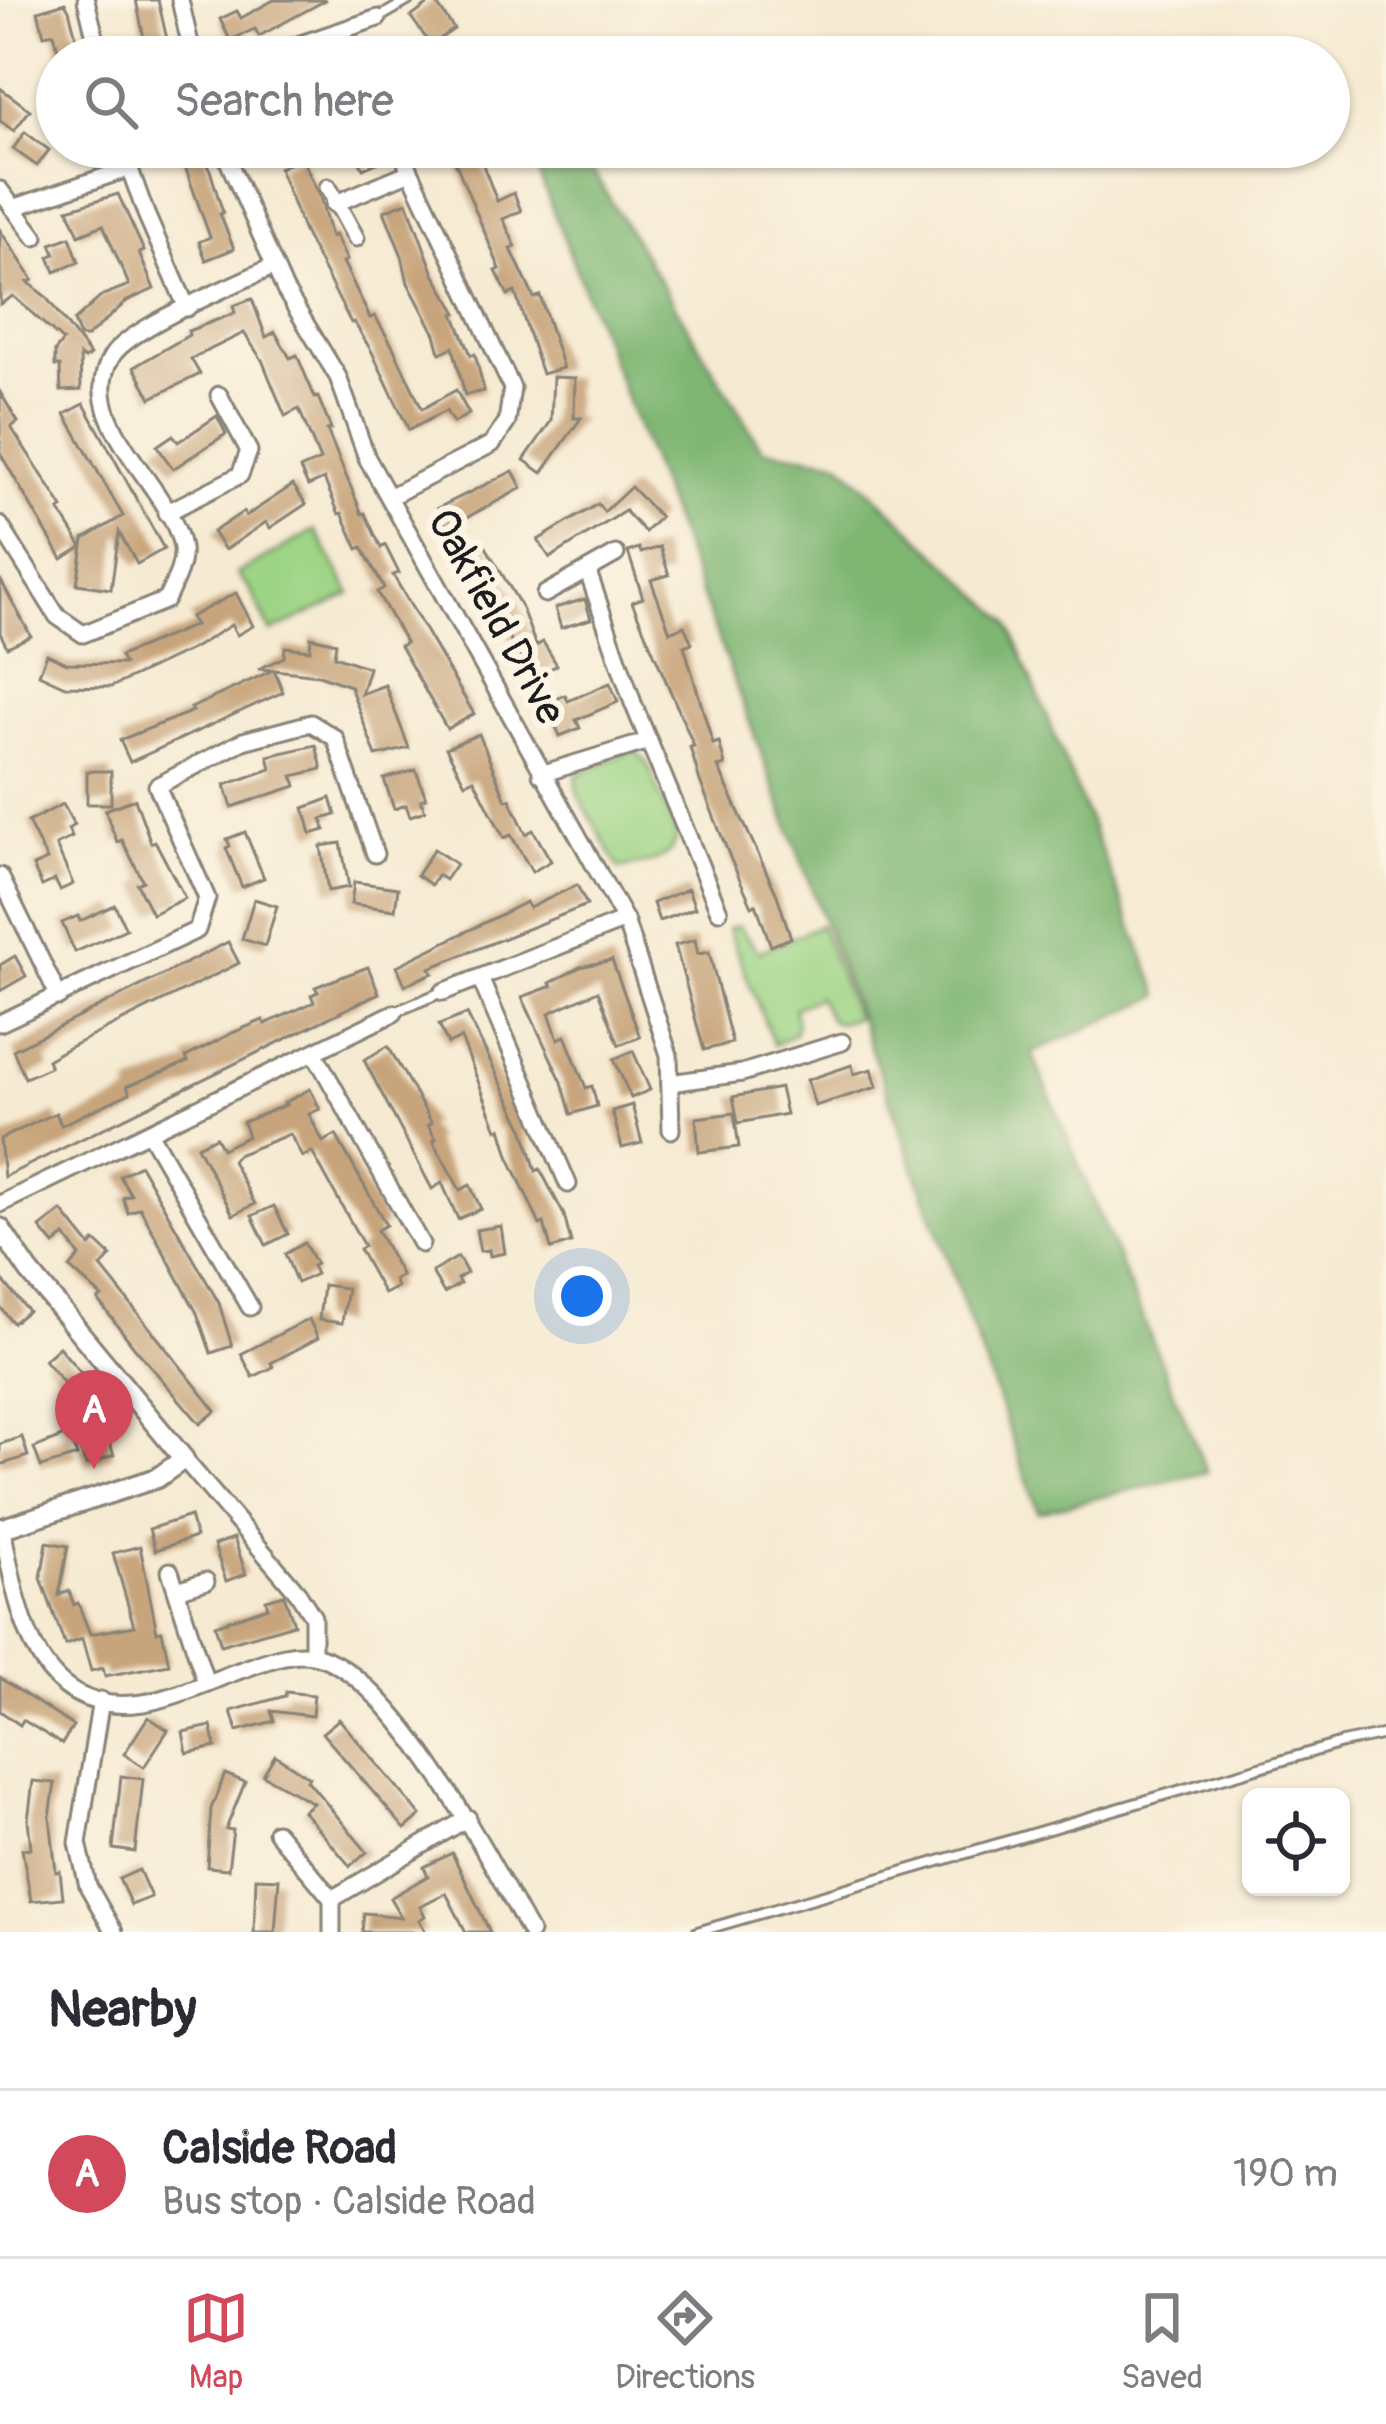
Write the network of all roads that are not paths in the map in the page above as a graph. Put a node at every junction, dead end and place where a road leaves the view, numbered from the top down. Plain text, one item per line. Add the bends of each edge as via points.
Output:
1 (86, 0) edge
2 (180, 0) edge
3 (409, 0) edge
4 (378, 18) joint
5 (95, 36) edge
6 (188, 36) edge
7 (324, 36) edge
8 (130, 168) joint
9 (231, 168) edge
10 (408, 168) edge
11 (410, 172) junction
12 (0, 190) edge
13 (13, 208) junction
14 (35, 237) dead end
15 (356, 238) dead end
16 (274, 266) junction
17 (188, 308) junction
18 (219, 395) dead end
19 (389, 497) junction
20 (166, 513) junction
21 (0, 525) edge
22 (616, 554) dead end
23 (588, 572) junction
24 (544, 594) dead end
25 (649, 741) junction
26 (541, 774) junction
27 (375, 854) dead end
28 (0, 876) edge
29 (719, 911) dead end
30 (625, 920) junction
31 (480, 978) junction
32 (443, 992) joint
33 (59, 997) junction
34 (394, 1013) joint
35 (0, 1023) edge
36 (842, 1042) dead end
37 (315, 1054) junction
38 (670, 1083) junction
39 (671, 1130) dead end
40 (150, 1133) junction
41 (568, 1184) dead end
42 (0, 1204) edge
43 (0, 1228) edge
44 (421, 1244) dead end
45 (250, 1307) dead end
46 (184, 1459) junction
47 (1, 1528) edge
48 (170, 1571) dead end
49 (206, 1581) dead end
50 (176, 1590) junction
51 (313, 1654) junction
52 (206, 1683) junction
53 (101, 1700) junction
54 (1386, 1734) edge
55 (468, 1818) junction
56 (276, 1832) dead end
57 (332, 1899) junction
58 (114, 1932) edge
59 (332, 1932) edge
60 (530, 1932) edge
61 (697, 1932) edge

1 - 5 street
2 - 6 street
3 - 4 lane
4 - 7 street
8 - 13 street
8 - 17 street
9 - 16 street, Oakfield Drive
10 - 11 street
11 - 15 street via 331,196
11 - 19 street via 512,388 507,422 491,444
12 - 13 street
13 - 14 street
16 - 17 street
16 - 19 street, Oakfield Drive via 338,377
17 - 20 street via 112,355 102,388 108,419
18 - 20 street via 249,451 240,475
19 - 26 street, Oakfield Drive
20 - 21 street via 182,562 166,600 82,634 57,616
22 - 23 street
23 - 24 street
23 - 25 street
25 - 26 street
25 - 29 street
26 - 30 street, Oakfield Drive
27 - 33 street via 335,738 311,723 243,741 157,786 207,898 197,930
28 - 33 street
30 - 31 street
30 - 38 street, Oakfield Drive via 669,1055
31 - 32 street
31 - 41 street
32 - 34 lane
33 - 35 street
34 - 37 street
36 - 38 street via 742,1073
37 - 40 street
37 - 44 street
38 - 39 street, Oakfield Drive
40 - 42 street
40 - 45 street
43 - 46 street
46 - 47 street via 157,1478
46 - 51 street via 298,1593 313,1617
47 - 53 street via 30,1643 63,1683
48 - 50 street
49 - 50 street
50 - 52 street
51 - 52 street
51 - 55 street via 360,1679
52 - 53 street via 150,1702
53 - 58 street via 78,1843 88,1886
54 - 61 lane
55 - 57 street
55 - 60 street
56 - 57 street
57 - 59 street

